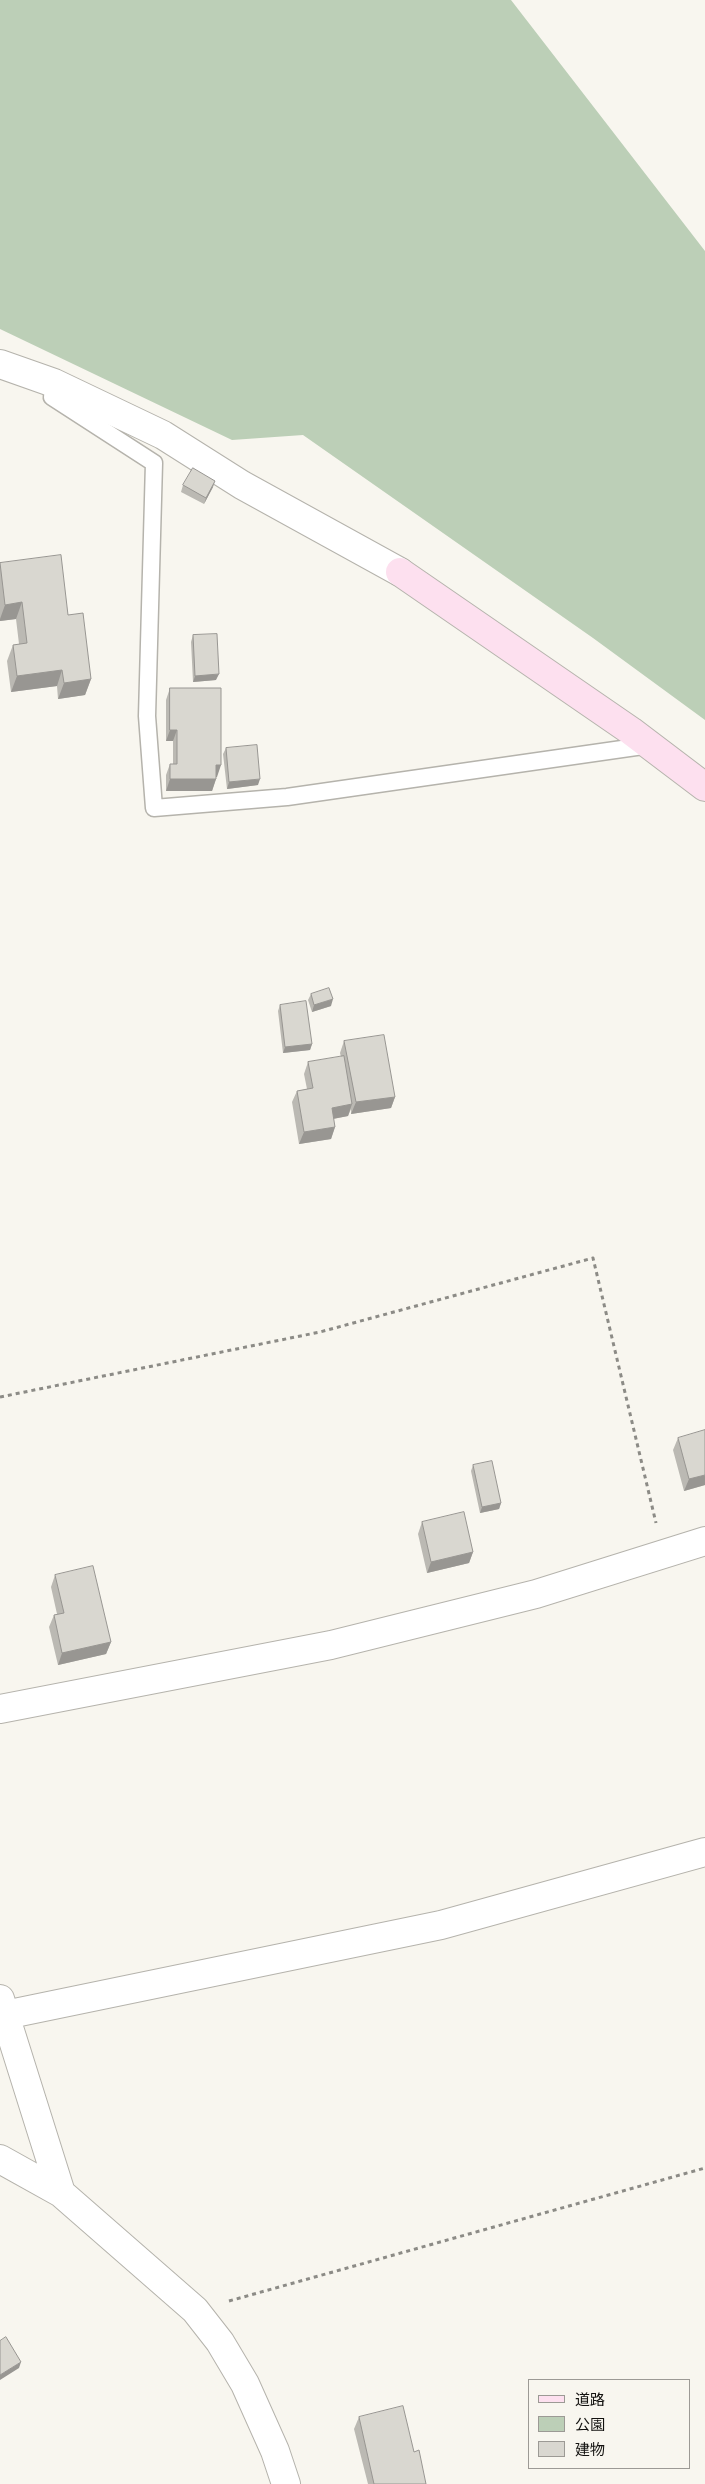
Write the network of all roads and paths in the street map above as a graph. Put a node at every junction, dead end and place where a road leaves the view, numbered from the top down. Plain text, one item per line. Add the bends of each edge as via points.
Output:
1 (0, 364) edge
2 (54, 383) junction
3 (650, 745) junction
4 (705, 788) edge
5 (0, 1397) edge
6 (705, 1541) edge
7 (663, 1554) junction
8 (0, 1709) edge
9 (705, 1852) edge
10 (2, 2007) edge
11 (0, 2159) edge
12 (705, 2168) edge
13 (61, 2193) junction
14 (195, 2310) junction
15 (286, 2484) edge

1 - 2 street
2 - 3 street via 163,435 242,485 400,572
2 - 3 lane via 52,397 154,464 147,716 154,808 287,797
3 - 4 street
5 - 7 path via 320,1332 593,1258
6 - 7 street
7 - 8 street via 536,1594 330,1645
9 - 10 street via 441,1925
10 - 13 street
11 - 13 street
12 - 14 path
13 - 14 street
14 - 15 street via 220,2342 245,2384

